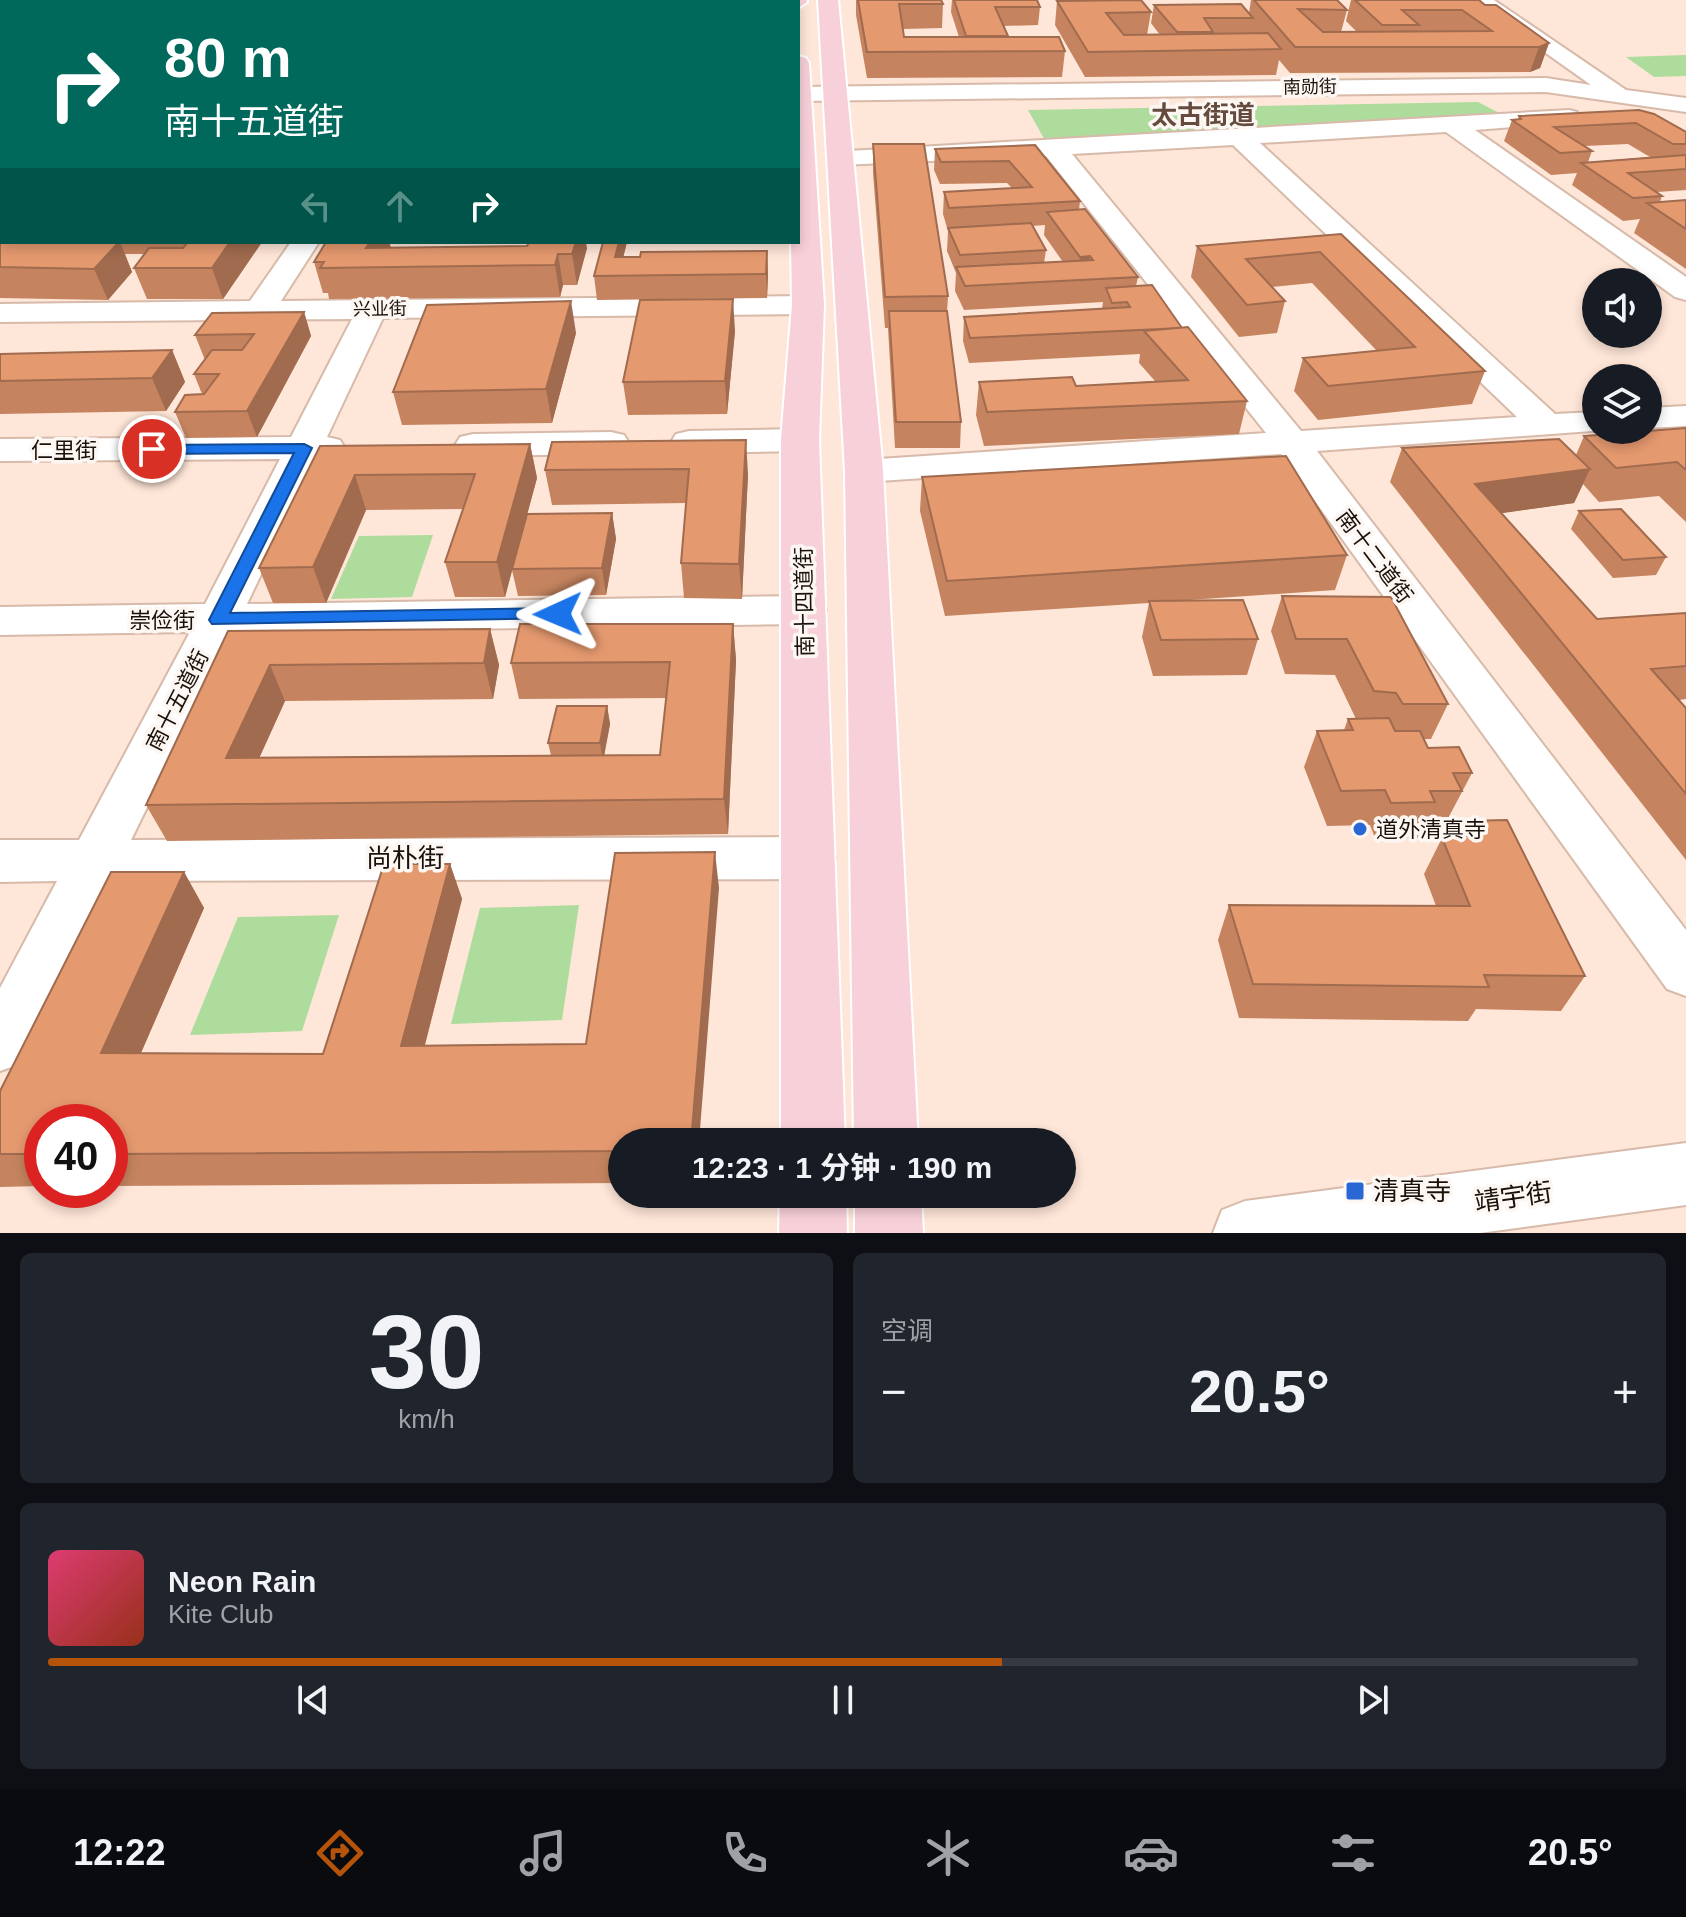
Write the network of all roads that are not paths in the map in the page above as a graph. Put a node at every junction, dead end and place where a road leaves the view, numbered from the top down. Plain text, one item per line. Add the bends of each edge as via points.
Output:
1 (828, 0) edge
2 (1481, 0) edge
3 (800, 69) edge
4 (1626, 98) junction
5 (811, 100) edge
6 (1651, 112) junction
7 (1682, 114) edge
8 (1451, 124) junction
9 (1238, 136) junction
10 (1053, 148) junction
11 (840, 157) junction
12 (304, 244) edge
13 (1686, 291) edge
14 (808, 305) junction
15 (372, 310) junction
16 (259, 311) junction
17 (0, 313) edge
18 (1686, 416) edge
19 (1662, 417) edge
20 (1582, 423) edge
21 (1546, 425) junction
22 (800, 440) junction
23 (1291, 442) junction
24 (443, 446) edge
25 (366, 447) edge
26 (304, 448) junction
27 (0, 450) edge
28 (864, 471) junction
29 (805, 610) junction
30 (218, 620) junction
31 (0, 621) edge
32 (810, 858) junction
33 (97, 859) junction
34 (0, 861) edge
35 (1686, 972) edge
36 (0, 1045) edge
37 (813, 1128) edge
38 (886, 1128) edge
39 (1686, 1174) edge
40 (813, 1208) edge
41 (888, 1208) edge
42 (1272, 1231) edge
43 (813, 1233) edge
44 (889, 1233) edge

1 - 5 main road
2 - 4 street
3 - 5 main road, 南十四道街
4 - 5 street, 南勋街 via 1546,85
4 - 6 street
4 - 7 street, 南勋街
5 - 6 street, 南勋街 via 1547,97
5 - 11 main road
5 - 14 main road, 南十四道街
6 - 7 street, 南勋街
6 - 8 street, 南勋街
8 - 9 street, 南勋街
8 - 13 street
9 - 10 street, 南勋街
9 - 21 street
10 - 11 street, 南勋街
10 - 23 street, 南十二道街
11 - 28 main road
12 - 16 street
14 - 15 street, 兴业街
14 - 22 main road, 南十四道街
15 - 16 street, 兴业街
15 - 26 street, 南十五道街
16 - 17 street, 兴业街
18 - 19 street
20 - 21 street
21 - 23 street
22 - 24 street
22 - 29 main road, 南十四道街
23 - 28 street
23 - 35 street, 南十二道街
25 - 26 street, 仁里街
26 - 27 street, 仁里街
26 - 30 street, 南十五道街
28 - 38 main road
29 - 30 street, 崇俭街
29 - 32 main road, 南十四道街
30 - 31 street, 崇俭街
30 - 33 street, 南十五道街
32 - 33 street, 尚朴街
32 - 37 main road, 南十四道街
33 - 34 street, 尚朴街
33 - 36 street, 南十五道街
39 - 42 street, 靖宇街
40 - 43 main road
41 - 44 main road

